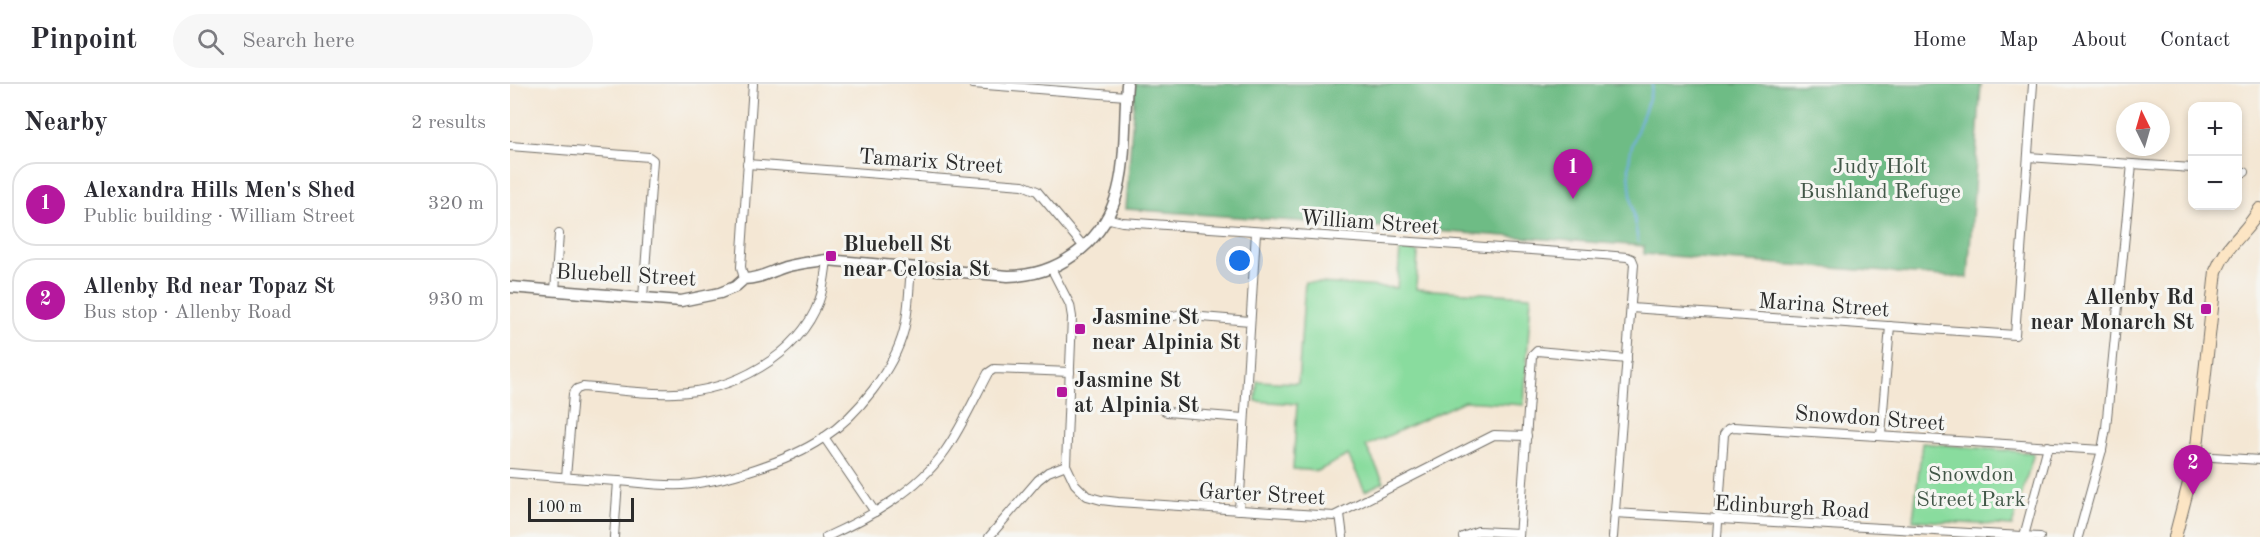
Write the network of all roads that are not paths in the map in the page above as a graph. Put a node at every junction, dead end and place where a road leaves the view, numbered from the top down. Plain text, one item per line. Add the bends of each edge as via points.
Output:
1 (753, 84) edge
2 (973, 84) edge
3 (2033, 84) edge
4 (1127, 90) edge
5 (510, 146) edge
6 (2028, 157) junction
7 (747, 164) junction
8 (2132, 164) junction
9 (2188, 168) edge
10 (2260, 209) edge
11 (1106, 218) junction
12 (1256, 232) junction
13 (559, 234) dead end
14 (1084, 247) junction
15 (827, 260) junction
16 (911, 267) junction
17 (1052, 268) junction
18 (744, 279) junction
19 (510, 287) edge
20 (555, 291) junction
21 (643, 298) junction
22 (1631, 308) junction
23 (1161, 319) dead end
24 (1250, 321) junction
25 (1890, 326) junction
26 (1627, 358) junction
27 (1070, 372) junction
28 (1155, 405) dead end
29 (1244, 418) junction
30 (1881, 435) junction
31 (1527, 436) junction
32 (824, 437) junction
33 (2048, 446) junction
34 (2102, 450) junction
35 (2196, 456) junction
36 (2260, 460) edge
37 (1066, 465) junction
38 (510, 472) edge
39 (566, 477) junction
40 (618, 482) junction
41 (1239, 510) junction
42 (875, 512) junction
43 (1614, 513) junction
44 (1340, 514) junction
45 (1718, 520) junction
46 (1879, 533) edge
47 (1519, 535) edge
48 (1969, 536) edge
49 (2024, 536) edge
50 (614, 537) edge
51 (826, 537) edge
52 (989, 537) edge
53 (1343, 537) edge
54 (1463, 537) edge
55 (1612, 537) edge
56 (1716, 537) edge
57 (2040, 537) edge
58 (2078, 537) edge
59 (2175, 537) edge

1 - 7 street
2 - 4 street
3 - 6 street
4 - 11 street, Bluebell Street via 1119,182
5 - 21 street via 653,160
6 - 8 street
6 - 25 street, Marina Street via 2015,335
7 - 14 street, Tamarix Street via 1031,187
7 - 18 street via 741,267
8 - 9 street
8 - 34 street
10 - 35 main road via 2223,254 2216,271
11 - 12 street, William Street
11 - 14 street, Bluebell Street
12 - 22 street, William Street via 1627,257 1634,264
12 - 24 street
13 - 20 street
14 - 17 street, Bluebell Street
15 - 16 street, Bluebell Street
15 - 18 street, Bluebell Street
15 - 39 street via 819,302 804,328 781,354 752,372 678,393 576,389
16 - 17 street, Bluebell Street via 1008,276
16 - 32 street via 904,331 896,351 870,393
17 - 27 street via 1071,310
18 - 21 street, Bluebell Street via 735,288 706,298
19 - 20 street, Bluebell Street
20 - 21 street, Bluebell Street
22 - 25 street, Marina Street
22 - 26 street
23 - 24 street via 1178,315
24 - 29 street
25 - 30 street
26 - 31 street via 1537,351 1532,356
26 - 43 street
27 - 37 street
27 - 42 street via 1002,368 988,373 946,450 918,481
28 - 29 street via 1167,412
29 - 41 street
30 - 33 street, Snowdon Street
30 - 45 street, Snowdon Street via 1728,429 1724,434
31 - 44 street, Garter Street via 1494,435
31 - 47 street
32 - 40 street via 777,460 722,478 682,485
32 - 42 street
33 - 34 street, Snowdon Street
33 - 49 street
34 - 58 street
35 - 36 street
35 - 59 main road
37 - 41 street, Garter Street via 1079,489 1093,498
37 - 52 street via 1038,480
38 - 39 street
39 - 40 street
40 - 50 street
41 - 44 street, Garter Street via 1328,517
42 - 51 street
43 - 45 street, Edinburgh Road
43 - 55 street
44 - 53 street
45 - 46 street, Edinburgh Road
45 - 56 street
46 - 48 street, Edinburgh Road
47 - 54 street via 1478,531
48 - 49 street, Edinburgh Road
49 - 57 street, Edinburgh Road

